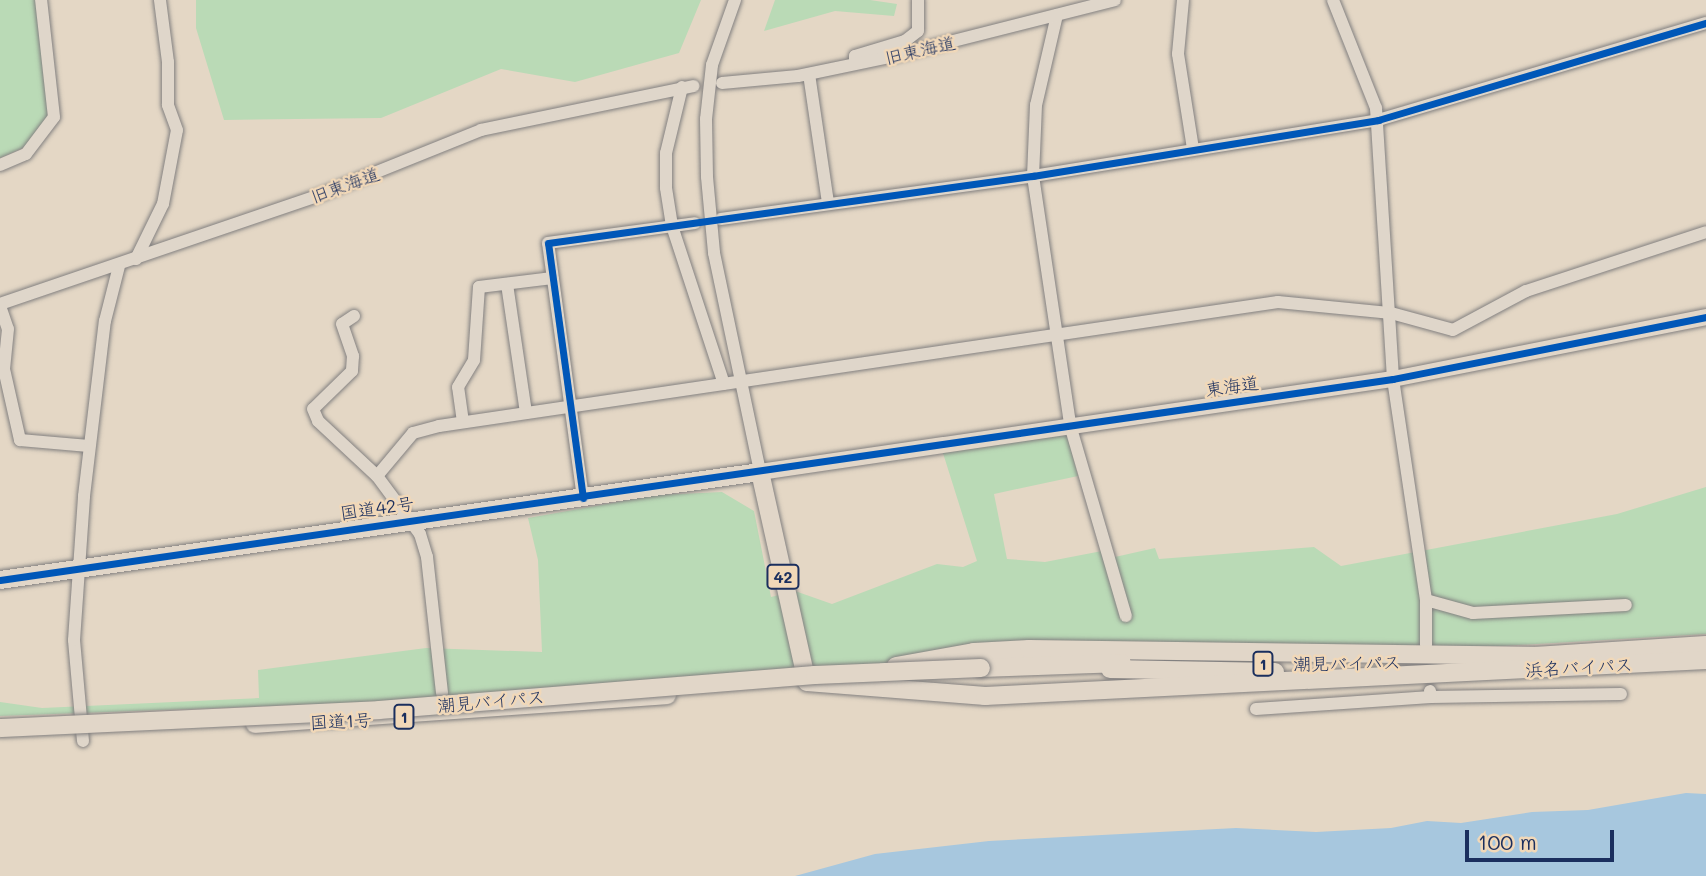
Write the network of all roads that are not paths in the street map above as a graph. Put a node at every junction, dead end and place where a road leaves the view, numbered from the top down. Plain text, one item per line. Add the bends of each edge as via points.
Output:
1 (41, 0) edge
2 (160, 0) edge
3 (735, 0) edge
4 (918, 0) edge
5 (1115, 0) edge
6 (1183, 0) edge
7 (1333, 0) edge
8 (1057, 15) junction
9 (1706, 23) edge
10 (856, 64) junction
11 (809, 74) junction
12 (722, 83) dead end
13 (1378, 120) junction
14 (1193, 149) junction
15 (0, 165) edge
16 (1033, 176) junction
17 (828, 203) junction
18 (722, 219) dead end
19 (695, 223) dead end
20 (672, 226) junction
21 (1706, 232) edge
22 (136, 260) junction
23 (119, 266) junction
24 (552, 278) junction
25 (507, 284) junction
26 (0, 305) edge
27 (1391, 313) junction
28 (354, 316) dead end
29 (1706, 317) edge
30 (1055, 337) junction
31 (1393, 379) junction
32 (742, 381) junction
33 (724, 384) junction
34 (5, 398) edge
35 (573, 408) junction
36 (526, 413) junction
37 (463, 422) junction
38 (1070, 425) junction
39 (89, 446) junction
40 (760, 472) junction
41 (377, 476) junction
42 (583, 498) junction
43 (406, 520) junction
44 (82, 568) junction
45 (0, 580) edge
46 (1426, 600) junction
47 (1626, 605) dead end
48 (1126, 616) dead end
49 (1426, 645) dead end
50 (1706, 645) edge
51 (1545, 656) junction
52 (1706, 660) edge
53 (981, 668) junction
54 (1452, 673) junction
55 (807, 682) junction
56 (442, 693) dead end
57 (1621, 694) dead end
58 (1256, 709) dead end
59 (0, 731) edge
60 (83, 736) junction

1 - 15 street via 54,117 26,154
2 - 22 street via 168,105 177,130 163,204
3 - 32 street via 712,65 706,142 709,229
4 - 10 street via 918,31 905,41 855,56
5 - 8 street, 旧東海道
6 - 14 street via 1178,54
7 - 13 street
8 - 10 street, 旧東海道
8 - 16 street via 1036,105
9 - 13 street
10 - 11 street, 旧東海道
11 - 12 street, 旧東海道
11 - 17 street
13 - 14 street
13 - 27 street
14 - 16 street
16 - 17 street
16 - 30 street
17 - 18 street
19 - 20 street
20 - 22 street, 旧東海道 via 666,153 687,86 481,130 317,196
20 - 24 street via 548,243
20 - 33 street
21 - 27 street via 1526,291 1453,330
22 - 23 street, 旧東海道
23 - 26 street, 旧東海道
23 - 39 street via 105,321
24 - 25 street
24 - 35 street
25 - 36 street
25 - 37 street via 479,287 474,359 458,387
26 - 34 street via 8,329
27 - 30 street via 1278,302
27 - 31 street
28 - 41 street via 342,324 353,356 352,371 313,410 317,421
29 - 31 main road, 東海道
30 - 32 street
30 - 38 street
31 - 38 main road, 東海道
31 - 46 street
32 - 33 street
32 - 40 street
33 - 35 street
34 - 39 street via 20,440
35 - 36 street
35 - 42 street
36 - 37 street
37 - 41 street via 413,433
38 - 40 main road, 東海道
38 - 48 street
39 - 44 street
40 - 42 highway, 国道42号
40 - 55 highway, 42
41 - 43 street
42 - 43 highway, 国道42号
43 - 44 highway, 国道42号
43 - 56 street via 420,534 428,557
44 - 45 highway, 国道42号
44 - 60 street via 74,640
46 - 47 street via 1473,613
46 - 49 street
50 - 51 highway, 浜名バイパス / 1
51 - 53 highway, 潮見バイパス / 1 via 1382,663
51 - 55 highway via 1029,649 974,652
52 - 54 highway, 浜名バイパス / 1
53 - 54 highway, 潮見バイパス / 1
53 - 59 highway, 潮見バイパス / 1, bridge via 815,675 379,710
54 - 55 highway via 985,696
55 - 60 highway, 国道1号 / 1 via 366,720
57 - 58 street via 1430,693
59 - 60 highway, 国道1号 / 1

